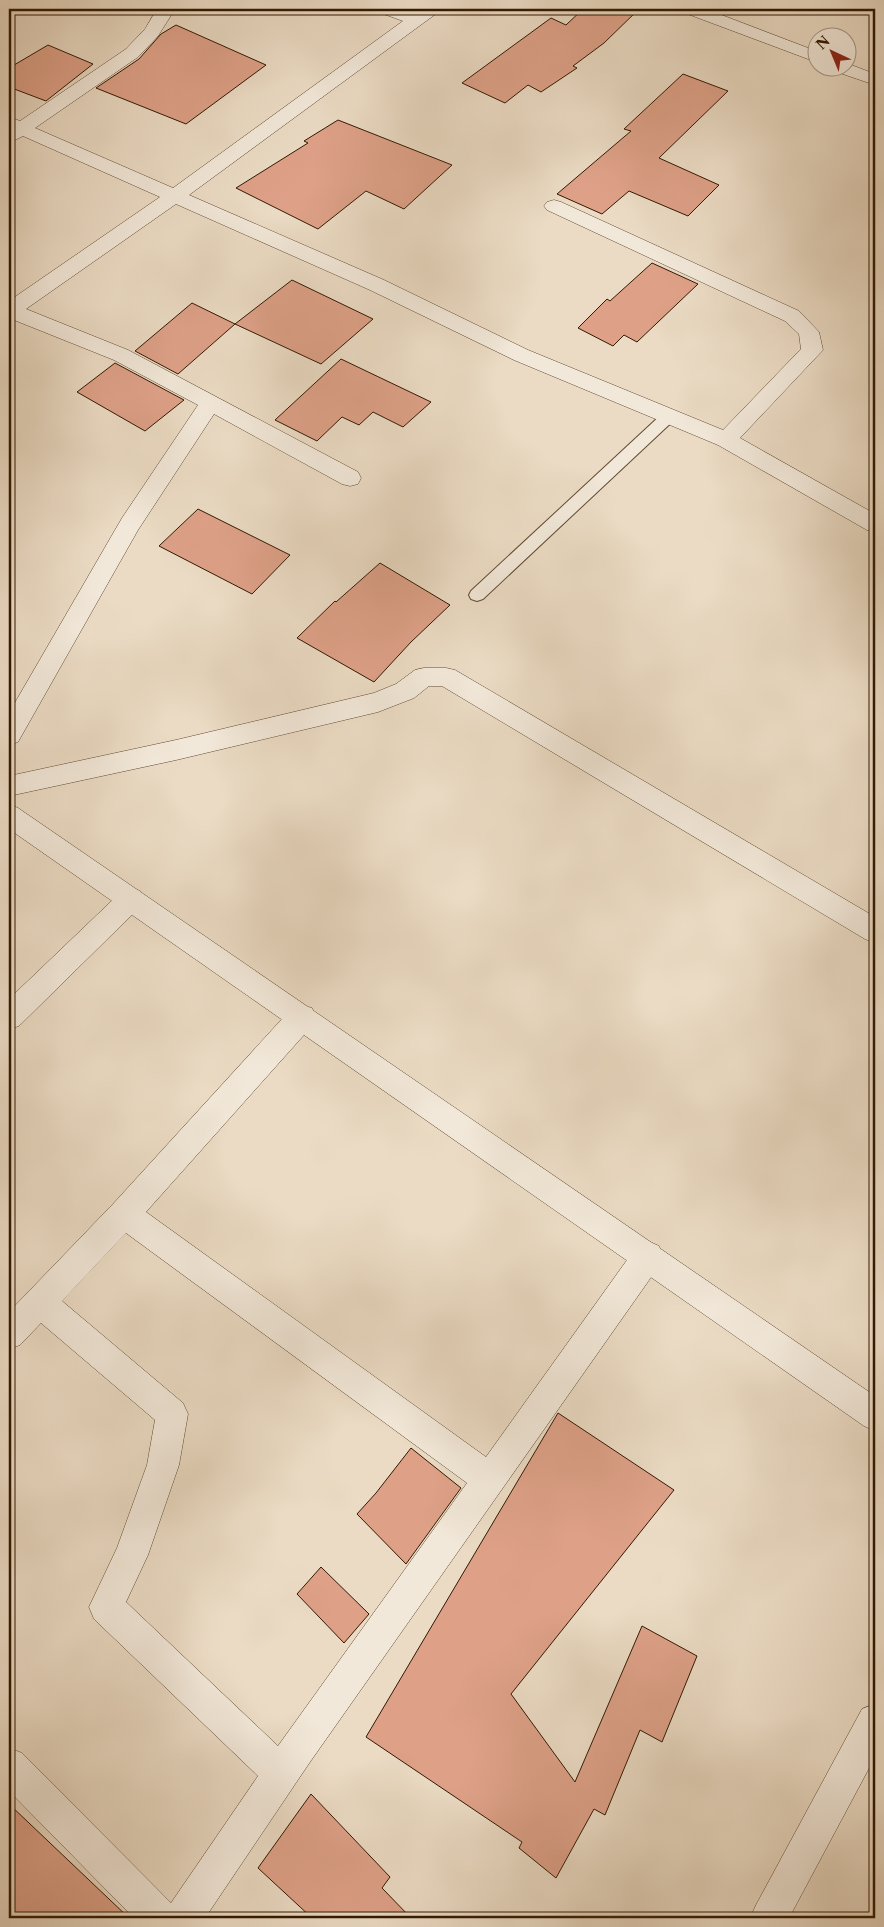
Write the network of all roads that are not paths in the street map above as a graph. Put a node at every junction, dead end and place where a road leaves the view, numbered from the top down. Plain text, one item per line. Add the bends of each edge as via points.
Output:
1 (166, 9) edge
2 (387, 9) edge
3 (691, 9) edge
4 (423, 14) edge
5 (806, 53) edge
6 (856, 73) edge
7 (875, 80) edge
8 (13, 130) edge
9 (173, 197) junction
10 (554, 206) dead end
11 (10, 310) edge
12 (211, 403) junction
13 (668, 417) junction
14 (726, 440) junction
15 (350, 478) dead end
16 (875, 524) edge
17 (477, 595) dead end
18 (9, 735) edge
19 (9, 786) edge
20 (9, 815) edge
21 (131, 898) junction
22 (875, 931) edge
23 (9, 1017) edge
24 (302, 1017) junction
25 (124, 1214) junction
26 (648, 1256) junction
27 (39, 1302) junction
28 (9, 1334) edge
29 (875, 1414) edge
30 (488, 1479) junction
31 (875, 1722) edge
32 (9, 1766) edge
33 (280, 1772) junction
34 (160, 1918) edge
35 (183, 1918) edge
36 (768, 1918) edge

1 - 8 street via 152,32 132,53
2 - 4 street
3 - 5 street
4 - 9 street
6 - 7 street
8 - 9 street
9 - 11 street
9 - 13 street via 377,285 521,355
10 - 14 street via 792,316 809,332 812,350
11 - 12 street via 121,355
12 - 15 street
12 - 18 street via 184,440 111,558
13 - 14 street
13 - 17 lane
14 - 16 street
19 - 22 street via 378,702 405,691 424,677 446,677
20 - 21 street
21 - 23 street
21 - 24 street
24 - 25 street
24 - 26 street
25 - 27 street
25 - 30 street
26 - 29 street
26 - 30 street
27 - 28 street
27 - 33 street via 172,1414 163,1465 131,1555 106,1607
30 - 33 street
31 - 36 street
32 - 34 street
33 - 35 street

